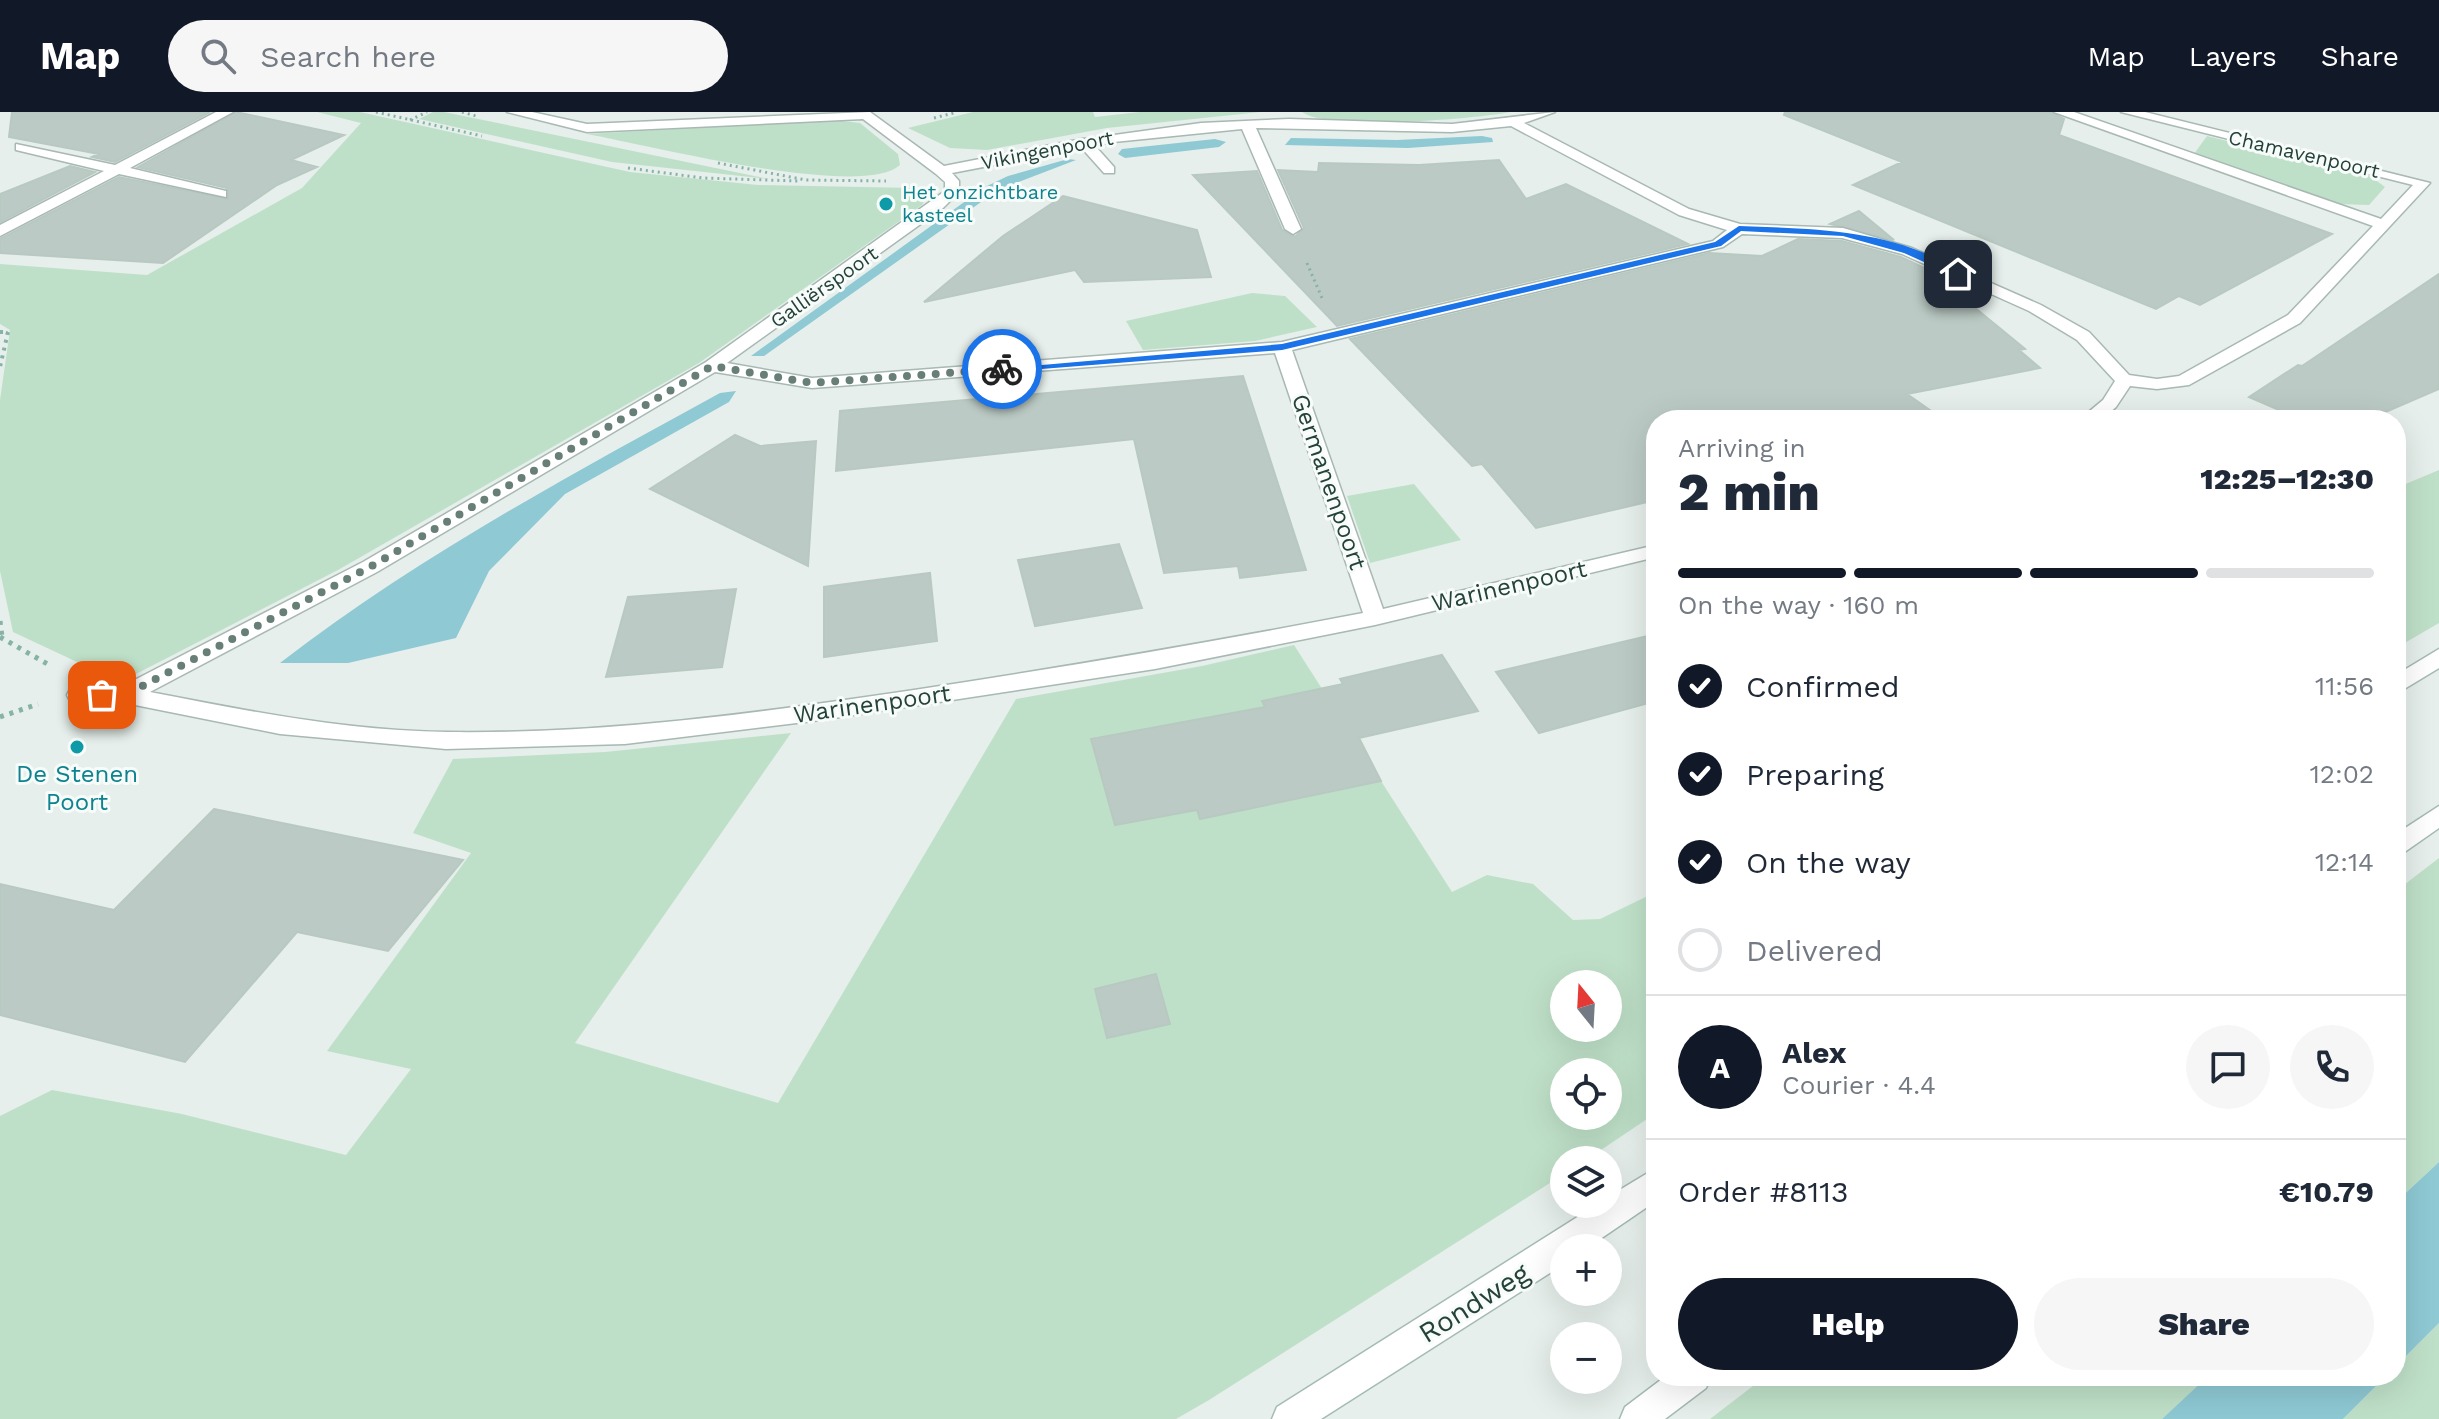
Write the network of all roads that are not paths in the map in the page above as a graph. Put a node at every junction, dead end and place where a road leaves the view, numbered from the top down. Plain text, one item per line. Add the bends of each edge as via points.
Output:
1 (226, 112) edge
2 (514, 112) edge
3 (1548, 112) edge
4 (2061, 112) edge
5 (2128, 112) edge
6 (866, 114) edge
7 (1288, 117) edge
8 (1513, 121) junction
9 (1247, 124) junction
10 (1084, 142) junction
11 (21, 147) dead end
12 (1109, 170) dead end
13 (116, 171) junction
14 (941, 171) junction
15 (221, 194) dead end
16 (2384, 225) junction
17 (1293, 229) road end
18 (1739, 229) junction
19 (0, 231) edge
20 (1282, 347) junction
21 (712, 366) junction
22 (2124, 380) junction
23 (2106, 410) edge
24 (1646, 553) edge
25 (1375, 618) junction
26 (2439, 657) edge
27 (2406, 679) edge
28 (78, 695) road end
29 (125, 695) junction
30 (2439, 815) edge
31 (2406, 840) edge
32 (1646, 1190) edge
33 (1681, 1386) edge
34 (1289, 1419) edge
35 (1637, 1419) edge

1 - 13 street
2 - 6 street via 587,128
3 - 8 street, Vikingenpoort
4 - 16 street, Chamavenpoort
5 - 16 street, Chamavenpoort via 2423,183
6 - 14 street
7 - 8 street, Vikingenpoort via 1421,127
7 - 9 street, Vikingenpoort
8 - 18 street via 1684,212
9 - 10 street, Vikingenpoort
9 - 17 street
10 - 12 street
10 - 14 street, Vikingenpoort
11 - 13 street
13 - 15 street
13 - 19 street
14 - 21 street, Galliërspoort via 952,181 952,192 938,205
16 - 22 street, Chamavenpoort via 2294,319 2183,381
18 - 20 street via 1718,244
18 - 22 street via 1843,233 1907,251 2035,308 2083,336
20 - 21 street via 812,383
20 - 25 street, Germanenpoort
21 - 29 street, Galliërspoort via 370,567
22 - 23 street
24 - 25 street, Warinenpoort
25 - 29 street, Warinenpoort via 1155,661 625,736 446,741 280,726
26 - 27 street
28 - 29 street, Warinenpoort
30 - 31 street
32 - 34 street, Rondweg
33 - 35 street

